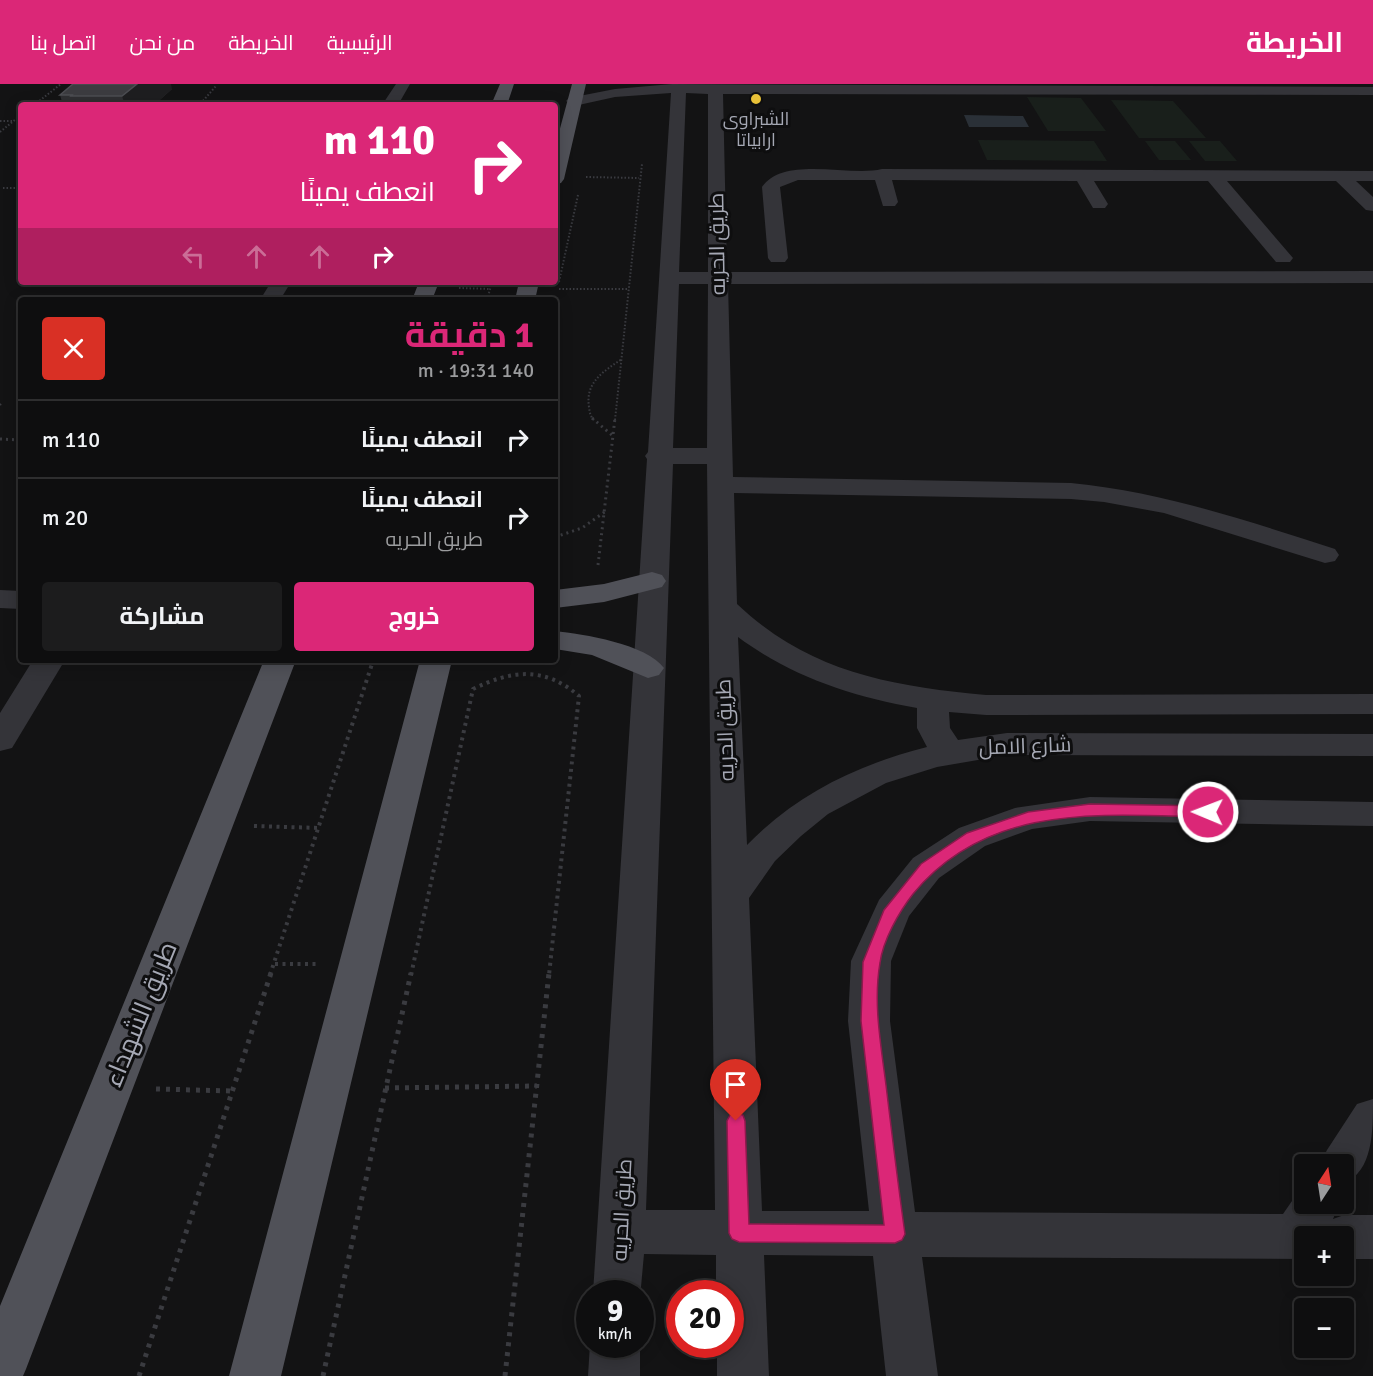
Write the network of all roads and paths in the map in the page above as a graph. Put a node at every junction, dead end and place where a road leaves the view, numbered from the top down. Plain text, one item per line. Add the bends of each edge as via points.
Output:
1 (61, 84) edge
2 (403, 84) edge
3 (507, 84) edge
4 (579, 84) edge
5 (216, 86) dead end
6 (678, 87) edge
7 (865, 87) edge
8 (893, 87) edge
9 (826, 90) junction
10 (1373, 91) edge
11 (574, 101) junction
12 (718, 101) edge
13 (38, 102) edge
14 (202, 102) edge
15 (392, 102) edge
16 (500, 102) edge
17 (754, 104) dead end
18 (18, 117) edge
19 (0, 121) edge
20 (13, 121) junction
21 (0, 132) edge
22 (643, 162) dead end
23 (558, 166) edge
24 (882, 174) junction
25 (1082, 175) junction
26 (1213, 176) junction
27 (1341, 176) junction
28 (1373, 176) edge
29 (581, 177) junction
30 (558, 178) edge
31 (639, 178) junction
32 (18, 188) edge
33 (1, 189) edge
34 (889, 202) dead end
35 (1099, 204) dead end
36 (1372, 206) edge
37 (757, 258) dead end
38 (777, 258) junction
39 (801, 258) dead end
40 (1259, 258) dead end
41 (1283, 258) junction
42 (1317, 258) dead end
43 (724, 265) junction
44 (1373, 277) edge
45 (668, 278) junction
46 (491, 285) edge
47 (457, 288) dead end
48 (490, 289) junction
49 (558, 289) junction
50 (628, 289) junction
51 (556, 296) dead end
52 (488, 297) edge
53 (623, 358) junction
54 (613, 437) junction
55 (0, 439) edge
56 (18, 440) edge
57 (658, 456) junction
58 (720, 470) junction
59 (606, 511) junction
60 (558, 536) edge
61 (1325, 555) dead end
62 (597, 570) dead end
63 (652, 581) junction
64 (0, 599) edge
65 (558, 599) edge
66 (18, 600) edge
67 (722, 606) junction
68 (558, 640) edge
69 (47, 663) edge
70 (279, 663) edge
71 (372, 663) edge
72 (441, 664) edge
73 (648, 668) junction
74 (936, 701) junction
75 (1373, 704) edge
76 (0, 740) edge
77 (1373, 745) edge
78 (949, 751) junction
79 (1373, 814) edge
80 (248, 826) dead end
81 (320, 828) junction
82 (730, 897) junction
83 (537, 1086) junction
84 (386, 1088) junction
85 (152, 1089) dead end
86 (233, 1091) junction
87 (1373, 1118) edge
88 (1350, 1154) edge
89 (1294, 1226) edge
90 (621, 1232) junction
91 (739, 1233) junction
92 (895, 1234) junction
93 (1354, 1237) edge
94 (1373, 1237) edge
95 (619, 1280) edge
96 (615, 1358) edge
97 (0, 1369) edge
98 (139, 1376) edge
99 (255, 1376) edge
100 (323, 1376) edge
101 (505, 1376) edge
102 (614, 1376) edge
103 (743, 1376) edge
104 (912, 1376) edge

1 - 13 path
2 - 15 street
3 - 16 main road
4 - 11 main road
5 - 14 path
6 - 11 street
6 - 12 street
6 - 45 street, طريق الحريه
7 - 8 street
7 - 9 street
8 - 10 street
9 - 12 street
9 - 17 street
11 - 23 main road
12 - 43 street, طريق الحريه
18 - 20 path
19 - 20 path
20 - 21 path
22 - 31 path
24 - 25 street
24 - 34 street
24 - 38 street via 796,175 775,182 771,187
25 - 26 street
25 - 35 street
26 - 27 street
26 - 41 street
27 - 28 street
27 - 36 street
29 - 30 path
29 - 31 path
29 - 49 path
31 - 50 path
32 - 33 path
37 - 38 street
38 - 39 street
40 - 41 street
41 - 42 street
43 - 44 street
43 - 45 street
43 - 58 street, طريق الحريه
45 - 57 street, طريق الحريه
46 - 48 path
47 - 48 path
48 - 52 path
49 - 50 path
49 - 51 path
50 - 53 path
53 - 54 path
53 - 54 path via 598,375 587,395 591,417
54 - 59 path
55 - 56 path
57 - 58 street
57 - 63 street, طريق الحريه
58 - 61 street via 1113,495 1177,508
58 - 67 street, طريق الحريه
59 - 60 path via 582,528
59 - 62 path
63 - 65 main road via 598,595
63 - 73 street, طريق الحريه
64 - 66 street
67 - 74 street, شارع الامل via 749,632 831,676 881,691
67 - 82 street, طريق الحريه
68 - 73 main road via 583,642 618,652
69 - 76 street
70 - 97 main road, طريق الشهداء
71 - 81 path
72 - 99 main road
73 - 90 street, طريق الحريه
74 - 75 street, شارع الامل via 986,705
74 - 78 street via 930,713 931,726
77 - 78 street, شارع الامل via 1007,744
78 - 82 street, شارع الامل via 894,766 844,788 798,817 760,853
79 - 92 street via 1090,809 1028,818 972,837 926,868 892,910 872,962 869,1021
80 - 81 path
81 - 86 path
82 - 91 street, طريق الحريه
83 - 84 path
83 - 84 path via 579,696 568,685 531,673 510,674 473,689
83 - 101 path
84 - 100 path
85 - 86 path
86 - 98 path
87 - 88 street
89 - 92 street
90 - 91 street
90 - 95 street, طريق الحريه
91 - 92 street
91 - 103 street, طريق الحريه
92 - 104 street
93 - 94 street
96 - 102 street

